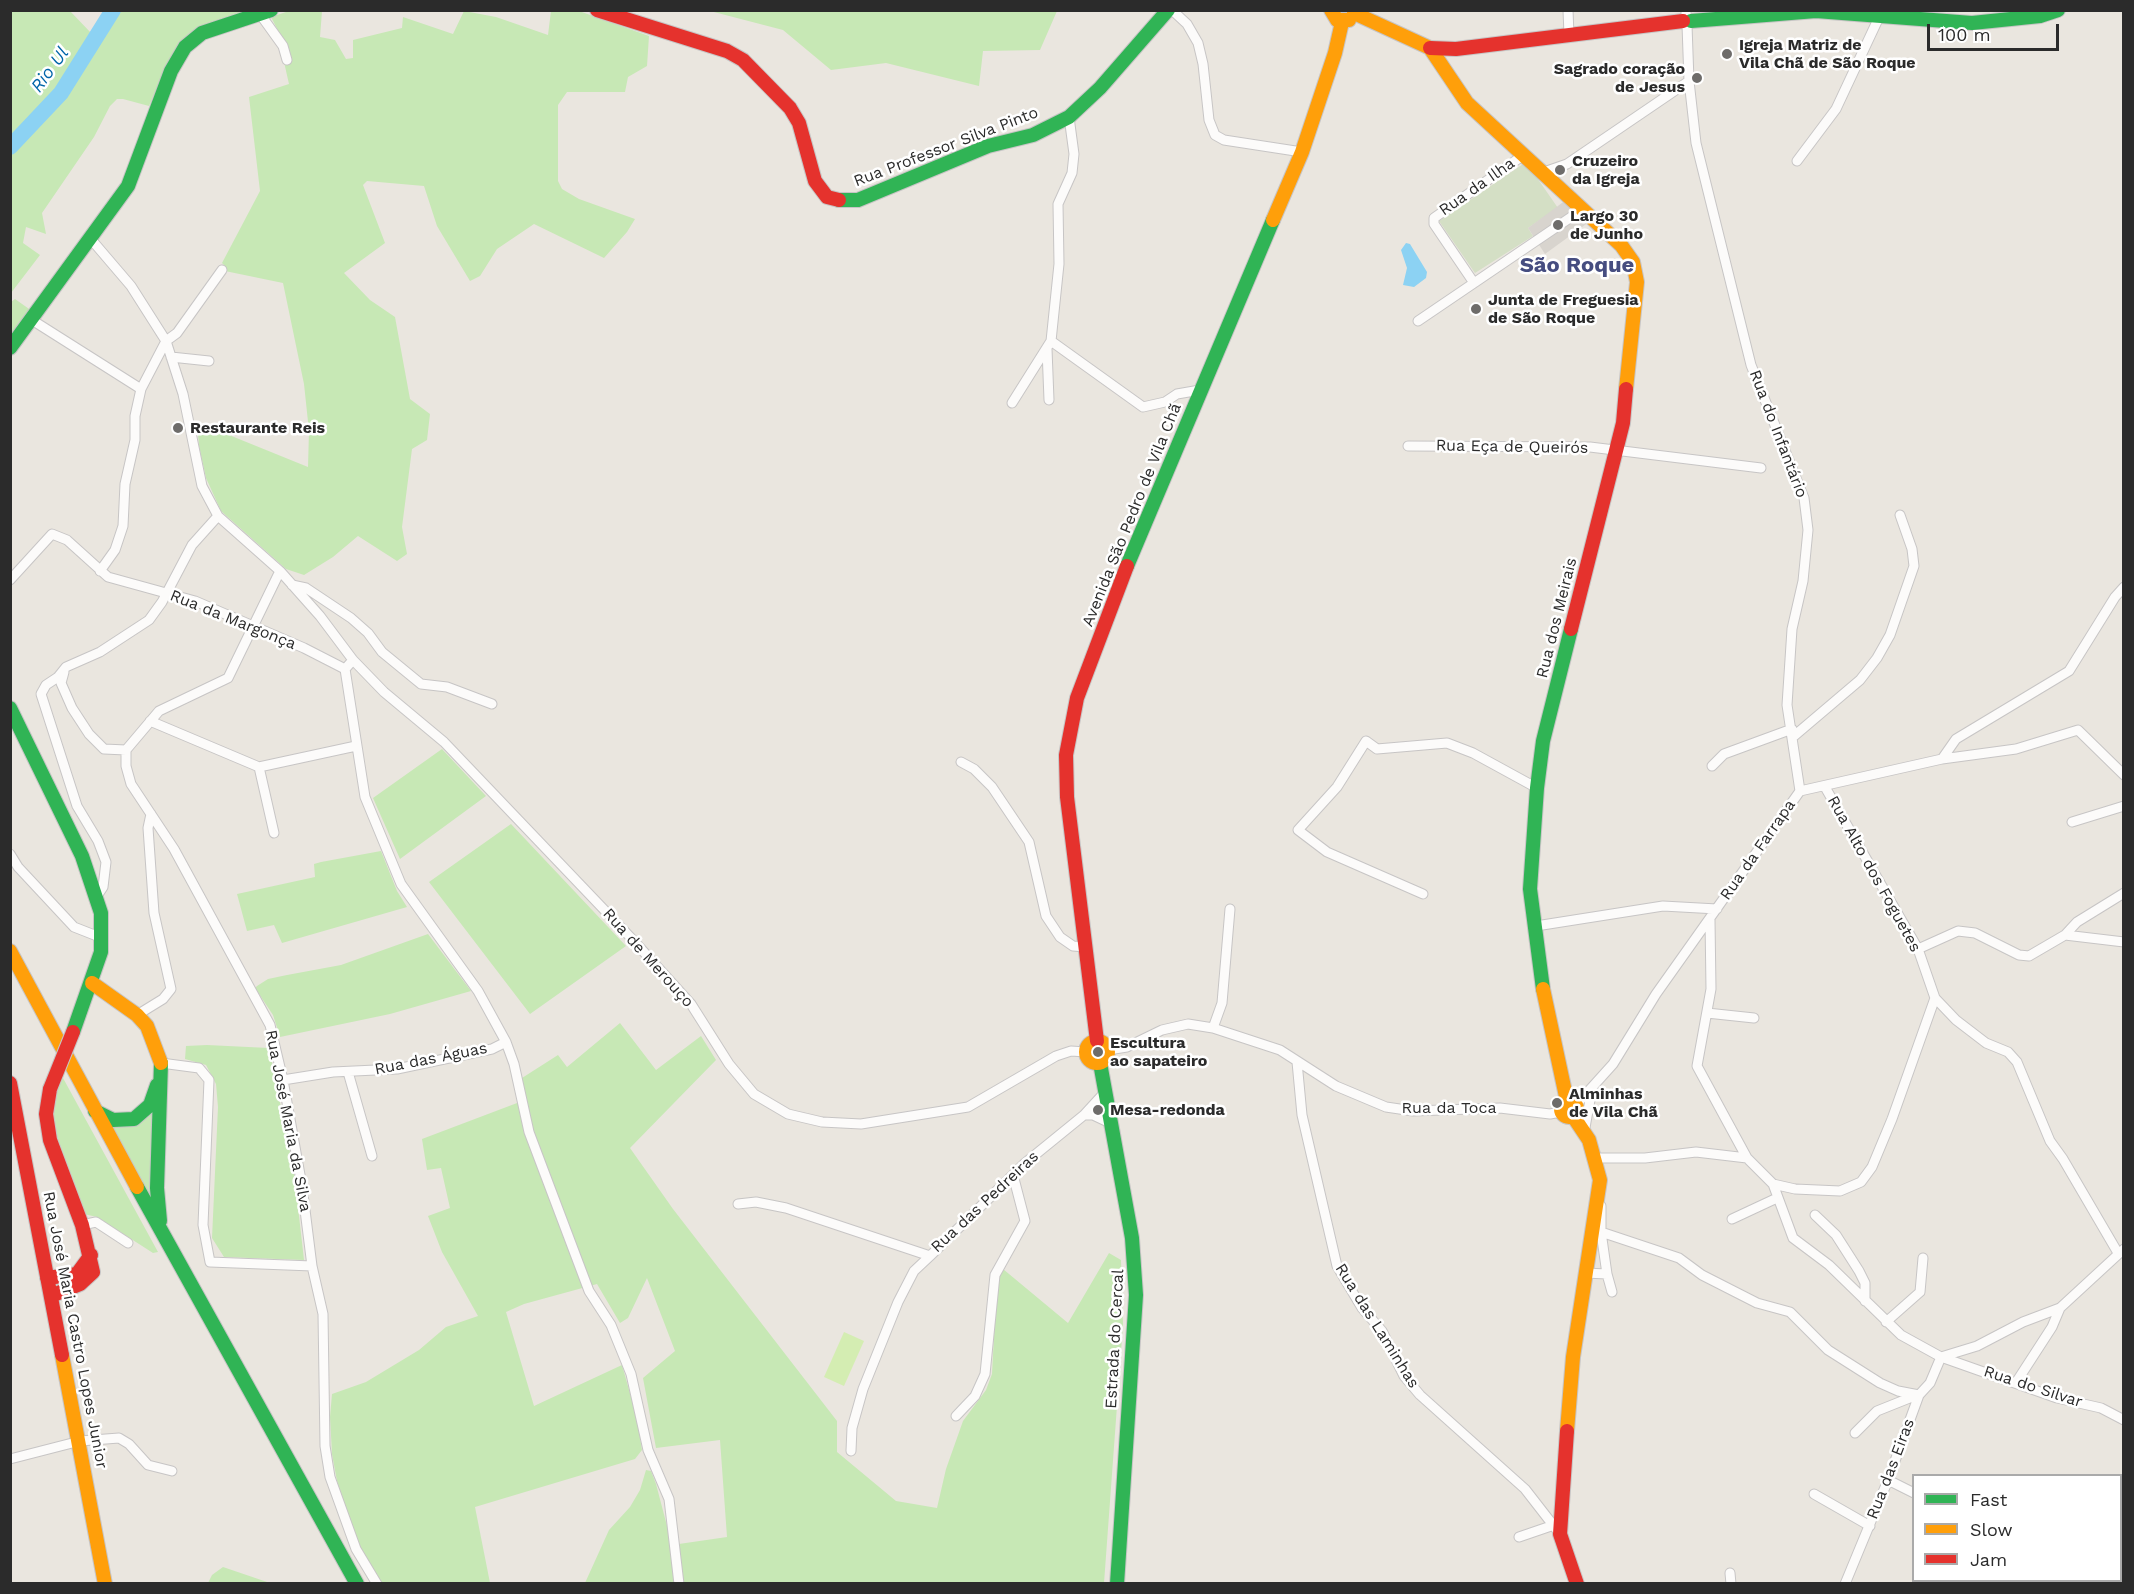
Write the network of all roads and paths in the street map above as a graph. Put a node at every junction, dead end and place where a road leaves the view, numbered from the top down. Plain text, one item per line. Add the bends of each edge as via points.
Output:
1 (1170, 10) edge
2 (1331, 10) edge
3 (1568, 10) edge
4 (2058, 10) edge
5 (601, 11) edge
6 (265, 12) edge
7 (1354, 12) edge
8 (1881, 13) edge
9 (1686, 19) edge
10 (1342, 22) junction
11 (1569, 34) junction
12 (1430, 48) junction
13 (1456, 48) junction
14 (287, 60) dead end
15 (1443, 66) junction
16 (1689, 81) junction
17 (1069, 117) junction
18 (1302, 152) junction
19 (1525, 154) junction
20 (1797, 160) dead end
21 (1568, 164) junction
22 (1550, 177) junction
23 (1583, 208) junction
24 (90, 238) junction
25 (222, 270) dead end
26 (1474, 283) junction
27 (32, 320) junction
28 (1418, 321) dead end
29 (166, 341) junction
30 (1049, 345) junction
31 (10, 348) edge
32 (171, 357) junction
33 (209, 362) dead end
34 (141, 389) junction
35 (1200, 390) junction
36 (1050, 400) dead end
37 (1011, 403) dead end
38 (1408, 446) dead end
39 (1616, 451) junction
40 (1761, 468) dead end
41 (218, 516) junction
42 (1900, 516) dead end
43 (100, 571) junction
44 (279, 571) junction
45 (10, 580) edge
46 (292, 585) junction
47 (2124, 587) edge
48 (166, 592) junction
49 (254, 626) junction
50 (352, 660) junction
51 (66, 667) junction
52 (345, 669) junction
53 (492, 704) dead end
54 (10, 708) edge
55 (150, 721) junction
56 (1793, 733) junction
57 (356, 746) junction
58 (126, 750) junction
59 (1942, 759) junction
60 (961, 762) dead end
61 (1712, 766) dead end
62 (259, 767) junction
63 (2124, 775) edge
64 (1825, 787) junction
65 (1537, 788) junction
66 (1800, 791) junction
67 (2124, 806) edge
68 (151, 814) junction
69 (2073, 822) dead end
70 (274, 833) dead end
71 (10, 854) edge
72 (2124, 893) edge
73 (1423, 894) dead end
74 (97, 896) junction
75 (1230, 909) dead end
76 (1717, 909) junction
77 (1710, 919) junction
78 (1536, 926) junction
79 (2065, 935) junction
80 (102, 938) junction
81 (2124, 942) edge
82 (1085, 947) junction
83 (1918, 949) junction
84 (10, 951) edge
85 (10, 964) edge
86 (93, 983) junction
87 (1935, 998) junction
88 (86, 1001) junction
89 (117, 1003) junction
90 (1707, 1012) junction
91 (137, 1015) junction
92 (1754, 1018) dead end
93 (1214, 1028) junction
94 (1097, 1041) junction
95 (506, 1042) junction
96 (1108, 1050) junction
97 (1086, 1052) junction
98 (1297, 1062) junction
99 (161, 1063) junction
100 (1100, 1063) junction
101 (348, 1072) junction
102 (283, 1080) junction
103 (10, 1083) edge
104 (1592, 1089) junction
105 (1106, 1091) junction
106 (1569, 1109) junction
107 (95, 1111) junction
108 (1084, 1115) junction
109 (1110, 1123) junction
110 (1584, 1133) junction
111 (372, 1156) dead end
112 (1596, 1158) junction
113 (1747, 1158) junction
114 (1013, 1175) junction
115 (1773, 1184) junction
116 (1598, 1192) junction
117 (1777, 1198) junction
118 (738, 1204) dead end
119 (1815, 1215) dead end
120 (1732, 1219) dead end
121 (82, 1225) junction
122 (162, 1232) junction
123 (1601, 1232) junction
124 (128, 1243) dead end
125 (2121, 1251) edge
126 (91, 1255) junction
127 (930, 1256) junction
128 (1923, 1258) dead end
129 (312, 1266) junction
130 (1585, 1273) junction
131 (1607, 1274) junction
132 (47, 1278) junction
133 (1612, 1292) dead end
134 (51, 1296) junction
135 (1865, 1302) junction
136 (2060, 1308) junction
137 (1886, 1322) junction
138 (1941, 1357) junction
139 (2017, 1381) junction
140 (1919, 1395) junction
141 (956, 1416) dead end
142 (2124, 1420) edge
143 (1855, 1433) dead end
144 (80, 1441) junction
145 (851, 1451) dead end
146 (10, 1459) edge
147 (172, 1471) dead end
148 (1888, 1480) junction
149 (1912, 1492) edge
150 (1814, 1494) dead end
151 (1870, 1526) junction
152 (1557, 1529) junction
153 (1519, 1537) dead end
154 (1730, 1573) dead end
155 (105, 1584) edge
156 (349, 1584) edge
157 (357, 1584) edge
158 (377, 1584) edge
159 (679, 1584) edge
160 (1117, 1584) edge
161 (1577, 1584) edge
162 (1731, 1584) edge
163 (1845, 1584) edge

1 - 17 main road, Rua Professor Silva Pinto
1 - 18 street via 1187,24 1198,43 1209,120 1215,135 1224,140
2 - 10 main road via 1334,19
3 - 11 street
4 - 8 main road via 2040,16 1971,23
5 - 17 main road, Rua Professor Silva Pinto via 727,51 743,60 790,108 799,123 815,181 827,197 842,201 858,200 988,146 1033,135
6 - 14 street
6 - 24 main road via 202,33 185,47 171,71 128,186
7 - 10 main road via 1349,21
7 - 12 main road
8 - 9 main road via 1816,11
8 - 20 street via 1836,109
9 - 11 main road
9 - 16 street, Rua do Infantário
10 - 18 main road, Avenida São Pedro de Vila Chã
11 - 13 main road
12 - 13 main road
12 - 15 main road
13 - 15 main road
15 - 19 main road via 1467,103
16 - 21 street
16 - 56 street, Rua do Infantário via 1696,143 1751,365 1804,498 1808,530 1803,581 1792,629 1787,705
17 - 30 street via 1074,154 1058,204 1059,264
18 - 35 main road, Avenida São Pedro de Vila Chã
19 - 22 main road
19 - 26 street, Rua da Ilha via 1434,218 1434,224
21 - 22 street
21 - 22 street
22 - 23 main road, Rua dos Meirais
23 - 26 street
23 - 39 main road, Rua dos Meirais via 1621,245 1633,262 1636,282 1623,423
24 - 27 main road
24 - 29 street, Rua de Merouço via 131,286
25 - 29 street via 177,333
26 - 28 street
27 - 31 main road
27 - 34 street
29 - 32 street, Rua de Merouço
29 - 34 street
30 - 35 street via 1143,407
30 - 36 street
30 - 37 street
32 - 33 street
32 - 41 street, Rua de Merouço via 183,394 202,486
34 - 43 street via 125,483 123,526 115,550
35 - 82 main road, Avenida São Pedro de Vila Chã via 1120,582 1077,698 1066,755 1066,797
38 - 39 street, Rua Eça de Queirós via 1590,447
39 - 40 street, Rua Eça de Queirós
39 - 65 main road, Rua dos Meirais via 1544,741
41 - 44 street, Rua de Merouço
41 - 48 street via 192,545
42 - 56 street via 1910,540 1914,566 1890,635 1860,680
43 - 45 street, Rua da Margonça via 67,540 52,534
43 - 48 street, Rua da Margonça via 108,577
44 - 46 street, Rua de Merouço
44 - 49 street
46 - 50 street, Rua de Merouço via 320,615
46 - 53 street via 306,588 351,618 382,652 421,684 447,687
47 - 59 street via 2069,671 1956,739
48 - 49 street, Rua da Margonça
48 - 51 street via 149,620 100,652
49 - 52 street, Rua da Margonça
49 - 55 street via 228,678 159,711
50 - 52 street
50 - 97 street, Rua de Merouço via 444,742 633,940 691,1004 729,1064 754,1094 788,1114 822,1122 861,1124 968,1107 1056,1056
51 - 58 street via 61,683 89,734 104,749
51 - 74 street via 41,694 77,806 98,841 105,862 103,887
52 - 57 street
54 - 74 main road
55 - 58 street
55 - 62 street
56 - 61 street via 1724,754
56 - 66 street, Rua do Infantário
57 - 62 street
57 - 95 street via 365,797 401,884 478,991
58 - 68 street, Rua José Maria da Silva via 131,784
59 - 63 street, Rua da Farrapa via 2000,753 2078,730
59 - 64 street, Rua da Farrapa via 1861,775
60 - 82 street via 992,787 1029,842 1046,916 1060,937 1073,946
62 - 70 street
64 - 66 street, Rua da Farrapa
64 - 83 street, Rua Alto dos Foguetes
65 - 73 street via 1447,743 1377,749 1366,741 1337,787 1298,830 1327,852
65 - 78 main road, Rua dos Meirais via 1530,889
66 - 76 street, Rua da Farrapa
67 - 69 street
68 - 91 street via 148,828 154,913 171,989 163,999
68 - 102 street, Rua José Maria da Silva via 185,867 270,1025
71 - 80 street via 74,927
72 - 79 street via 2077,922
74 - 80 main road
75 - 93 street via 1222,1004
76 - 77 street, Rua da Farrapa
76 - 78 street via 1663,906
77 - 90 street via 1711,989
77 - 104 street, Rua da Farrapa via 1656,994 1614,1064
78 - 106 main road, Rua dos Meirais via 1543,987
79 - 81 street
79 - 83 street via 2029,956 1975,933 1959,931
80 - 86 main road
82 - 94 main road, Avenida São Pedro de Vila Chã
83 - 87 street, Rua Alto dos Foguetes
84 - 107 main road
85 - 156 main road
86 - 88 main road
86 - 89 main road
87 - 115 street via 1892,1119 1872,1167 1861,1182 1840,1191 1795,1190
87 - 125 street, Rua Alto dos Foguetes via 1956,1020 1986,1043 2008,1052 2017,1062 2050,1141
88 - 89 main road
88 - 121 main road, bridge via 50,1089 45,1114 50,1140
89 - 91 main road
90 - 92 street
90 - 113 street via 1696,1066
91 - 99 main road via 153,1038
93 - 96 street, Rua da Toca via 1188,1024 1162,1030 1127,1047
93 - 98 street, Rua da Toca via 1280,1050
94 - 96 main road via 1106,1044
94 - 97 main road via 1090,1043
95 - 101 street, Rua das Águas via 492,1049 397,1069
95 - 159 street via 536,1152 589,1291 611,1325 631,1374 648,1450 669,1499
96 - 100 main road via 1106,1059
97 - 100 main road via 1089,1059
98 - 106 street, Rua da Toca via 1336,1086 1386,1107 1413,1111 1500,1108 1550,1114
98 - 152 street, Rua das Laminhas via 1302,1115 1337,1266 1362,1308 1382,1331 1404,1376 1525,1489
99 - 107 main road via 156,1092 142,1115 126,1121 113,1120
99 - 122 main road via 157,1188
99 - 129 street via 199,1068 209,1080 203,1225 210,1262
100 - 105 main road, Estrada do Cercal
101 - 102 street, Rua das Águas
101 - 111 street
102 - 129 street, Rua José Maria da Silva
103 - 132 main road, Rua José Maria Castro Lopes Junior
104 - 106 street, Rua da Farrapa
104 - 110 street
105 - 108 street, Rua das Pedreiras
105 - 109 main road, Estrada do Cercal
106 - 110 main road
107 - 122 main road
108 - 109 street
108 - 114 street, Rua das Pedreiras
109 - 160 main road, Estrada do Cercal via 1132,1238 1136,1295
110 - 112 main road
112 - 113 street via 1696,1152
112 - 116 main road
113 - 115 street
114 - 127 street, Rua das Pedreiras
114 - 141 street via 1025,1221 995,1275 985,1374 975,1396
115 - 117 street, Rua do Silvar
116 - 123 street via 1602,1203
116 - 130 main road
117 - 120 street
117 - 135 street, Rua do Silvar via 1793,1238 1829,1265
118 - 127 street, Rua das Pedreiras via 756,1202 786,1208
119 - 135 street via 1836,1235 1859,1271 1865,1283
121 - 124 street via 96,1222
121 - 126 main road
122 - 157 main road
123 - 131 street
123 - 140 street via 1679,1258 1748,1299 1790,1312 1828,1350 1845,1361 1889,1387
125 - 136 street
126 - 132 main road via 77,1274
126 - 134 main road via 93,1272 88,1280
127 - 145 street via 914,1271 898,1302 863,1389 852,1428
128 - 137 street via 1920,1292
129 - 158 street, Rua José Maria da Silva via 323,1314 325,1446 330,1477 356,1550
130 - 131 street
130 - 152 main road
131 - 133 street
132 - 134 main road, Rua José Maria Castro Lopes Junior
134 - 144 main road, Rua José Maria Castro Lopes Junior
135 - 137 street, Rua do Silvar
136 - 138 street via 1977,1346
136 - 139 street
137 - 138 street, Rua do Silvar
138 - 139 street, Rua do Silvar
138 - 140 street, Rua das Eiras via 1930,1383
139 - 142 street, Rua do Silvar via 2057,1398 2101,1408
140 - 143 street via 1877,1411
140 - 148 street, Rua das Eiras
144 - 146 street
144 - 147 street via 119,1438 148,1466
144 - 155 main road, Rua José Maria Castro Lopes Junior
148 - 149 street
148 - 151 street, Rua das Eiras
150 - 151 street
151 - 163 street, Rua das Eiras
152 - 153 street
152 - 161 main road
154 - 162 street

